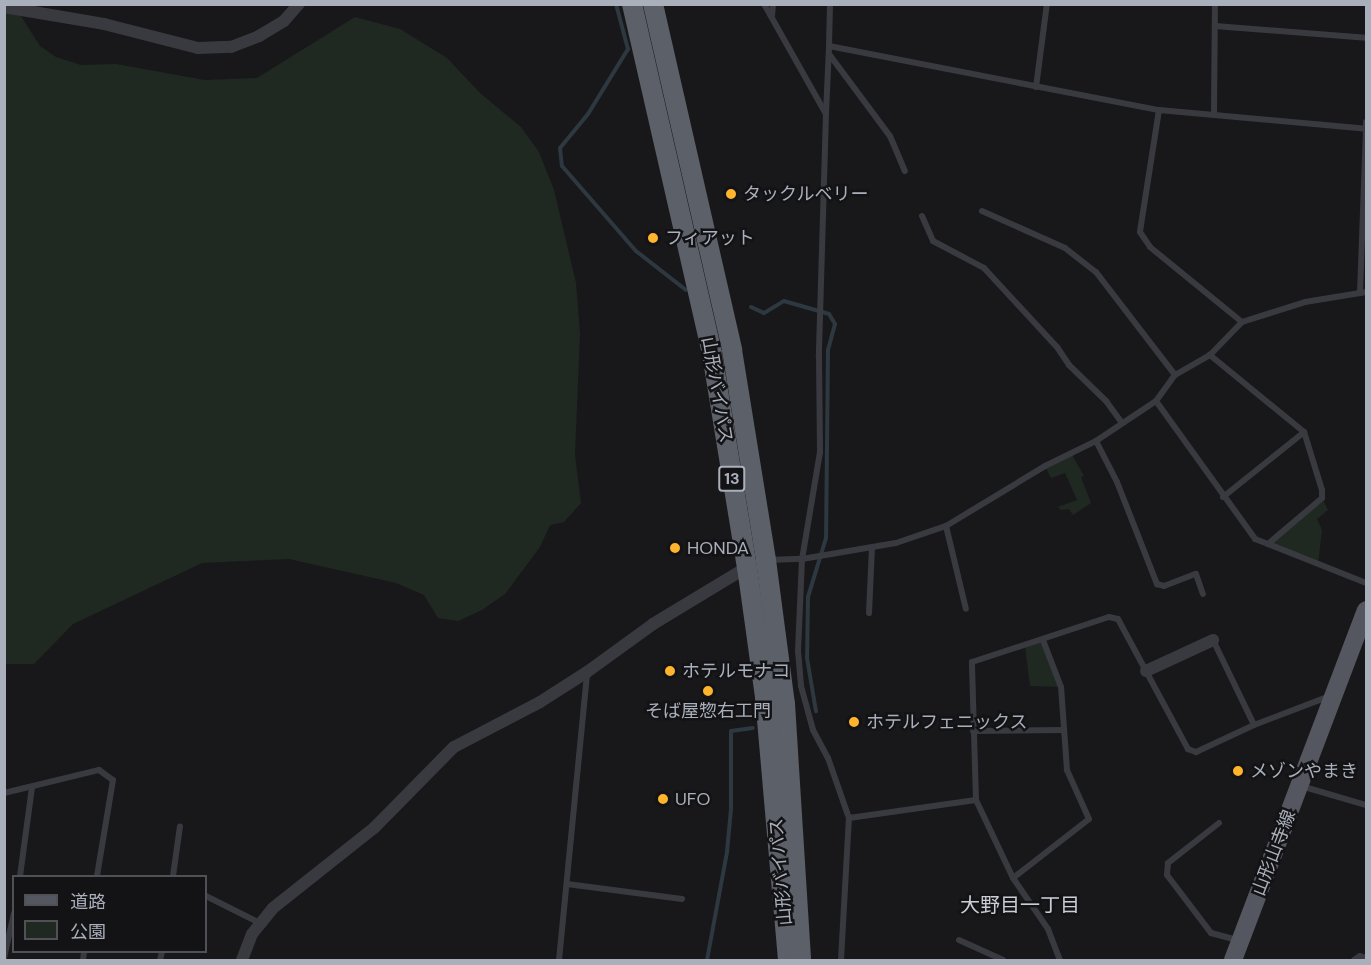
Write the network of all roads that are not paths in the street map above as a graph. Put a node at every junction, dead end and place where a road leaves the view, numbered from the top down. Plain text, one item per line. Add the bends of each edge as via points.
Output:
1 (299, 4) edge
2 (632, 4) edge
3 (653, 4) edge
4 (764, 4) edge
5 (773, 4) edge
6 (830, 4) edge
7 (1047, 4) edge
8 (1215, 4) edge
9 (4, 7) edge
10 (772, 17) junction
11 (1215, 26) junction
12 (1366, 38) edge
13 (829, 46) junction
14 (829, 54) junction
15 (1036, 87) junction
16 (1159, 110) junction
17 (826, 114) junction
18 (1214, 114) junction
19 (1366, 122) edge
20 (1366, 129) edge
21 (904, 171) dead end
22 (982, 211) dead end
23 (922, 216) dead end
24 (1363, 293) edge
25 (1242, 322) junction
26 (1210, 355) junction
27 (1175, 375) junction
28 (1156, 401) junction
29 (1122, 423) junction
30 (1304, 432) junction
31 (1096, 441) junction
32 (1223, 497) junction
33 (946, 526) junction
34 (1268, 544) junction
35 (872, 547) junction
36 (802, 559) junction
37 (766, 560) junction
38 (747, 567) junction
39 (1366, 583) edge
40 (1203, 594) dead end
41 (966, 609) dead end
42 (1366, 610) edge
43 (869, 613) dead end
44 (1043, 640) junction
45 (1213, 640) joint
46 (1146, 671) junction
47 (587, 672) junction
48 (1335, 694) junction
49 (1254, 725) junction
50 (1063, 730) junction
51 (973, 731) junction
52 (1300, 786) junction
53 (32, 787) junction
54 (4, 793) edge
55 (976, 801) junction
56 (1366, 805) edge
57 (849, 818) junction
58 (1220, 823) dead end
59 (180, 826) dead end
60 (20, 875) edge
61 (97, 875) edge
62 (173, 875) edge
63 (1013, 878) junction
64 (567, 884) junction
65 (207, 897) edge
66 (682, 899) dead end
67 (12, 922) edge
68 (260, 924) junction
69 (959, 940) dead end
70 (1240, 940) junction
71 (4, 958) edge
72 (1366, 958) edge
73 (242, 960) edge
74 (559, 960) edge
75 (788, 960) edge
76 (801, 960) edge
77 (841, 960) edge
78 (1003, 960) edge
79 (1060, 960) edge
80 (1233, 960) edge
81 (1354, 960) edge

1 - 9 street via 284,21 259,36 231,47 198,48 104,24
2 - 38 highway, 山形バイパス / 13 via 712,354
3 - 37 highway, 山形バイパス / 13 via 732,350
4 - 10 lane
5 - 10 lane
6 - 13 lane
7 - 15 lane
8 - 11 lane
10 - 17 lane
11 - 12 lane
11 - 18 lane
13 - 14 lane
13 - 15 lane
14 - 17 lane
14 - 21 lane via 890,136
15 - 16 lane
16 - 18 lane
16 - 25 lane via 1140,232 1150,247
17 - 36 lane via 820,452
18 - 20 lane
19 - 20 lane
20 - 24 lane
22 - 27 lane via 1065,248 1096,272
23 - 29 lane via 933,241 984,268
24 - 25 lane via 1305,303
25 - 26 lane
26 - 27 lane
26 - 30 lane
27 - 28 lane
28 - 29 lane
28 - 32 lane
29 - 31 lane
30 - 32 lane
30 - 34 lane via 1322,498
31 - 33 lane via 1015,483
31 - 40 lane via 1117,482 1157,584 1164,586 1196,574
32 - 34 lane via 1255,539
33 - 35 lane
33 - 41 lane
34 - 39 lane
35 - 36 lane
35 - 43 lane
36 - 37 lane
36 - 57 lane via 798,651 801,686 813,730 828,758
37 - 38 lane
37 - 76 highway, 山形バイパス / 13 via 784,704
38 - 47 street via 652,624
38 - 75 highway, 山形バイパス / 13 via 765,697
42 - 48 main road, 山形山寺線
44 - 46 lane via 1109,617 1118,619
44 - 50 lane via 1061,687
44 - 51 lane via 972,662
45 - 46 street
45 - 49 lane
46 - 49 lane via 1188,748 1196,752
47 - 64 lane
47 - 68 street via 540,702 454,747 374,828 273,908
48 - 49 lane
48 - 52 main road, 山形山寺線
50 - 51 lane
50 - 63 lane via 1067,770 1089,819
51 - 55 lane
52 - 56 lane
52 - 70 main road, 山形山寺線
53 - 54 lane
53 - 60 lane
53 - 61 lane via 99,770 113,780
55 - 57 lane
55 - 63 lane
57 - 77 lane
58 - 70 lane via 1168,863 1167,875 1211,933
59 - 62 lane
63 - 79 lane via 1048,929
64 - 66 lane
64 - 74 lane
65 - 68 lane
67 - 71 lane
68 - 73 street
69 - 78 lane
70 - 80 main road, 山形山寺線
72 - 81 lane

